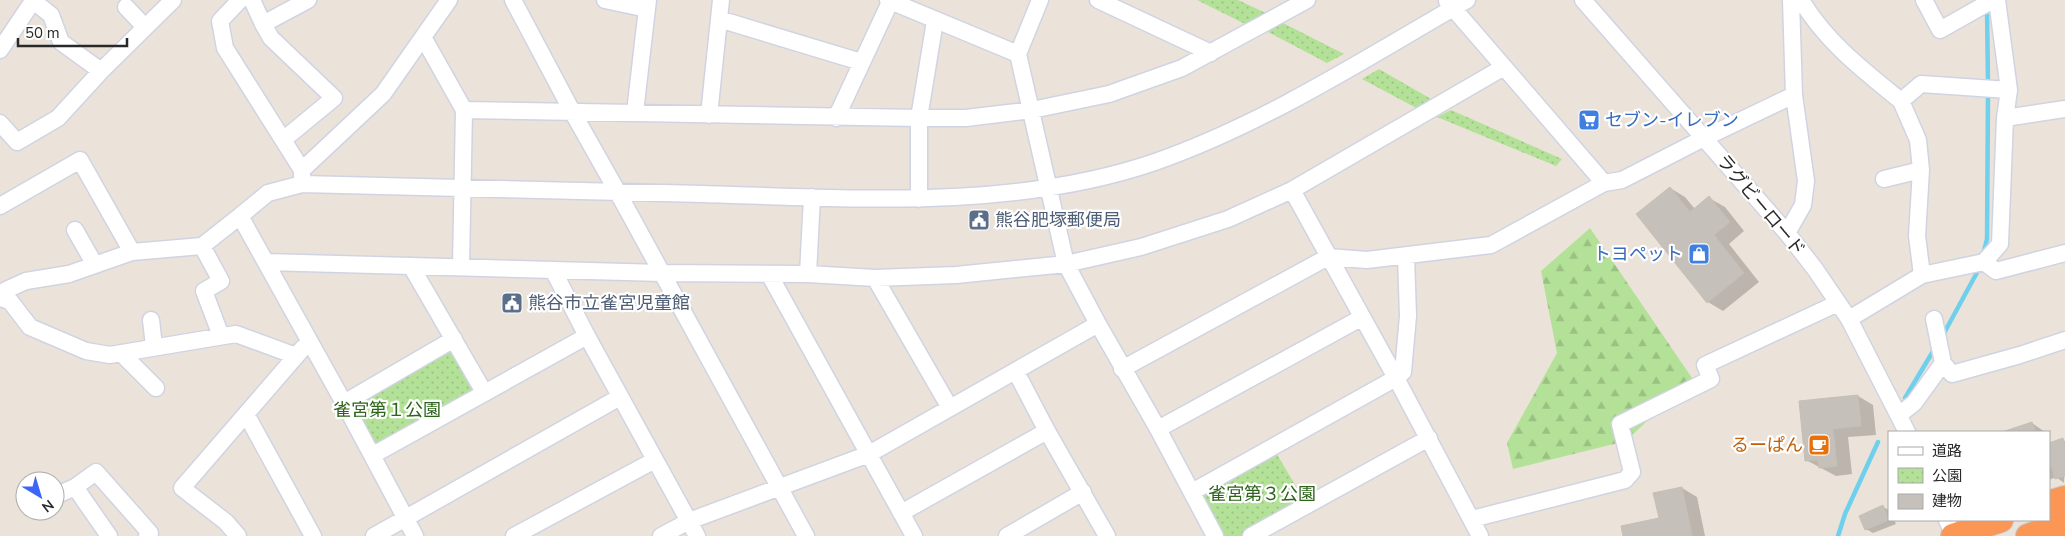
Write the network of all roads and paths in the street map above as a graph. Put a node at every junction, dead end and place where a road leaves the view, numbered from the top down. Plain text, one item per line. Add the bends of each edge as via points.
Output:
1 (32, 0) edge
2 (173, 0) edge
3 (240, 0) edge
4 (252, 0) edge
5 (308, 0) edge
6 (449, 0) edge
7 (513, 0) edge
8 (605, 0) edge
9 (721, 0) edge
10 (890, 0) edge
11 (1040, 0) edge
12 (1098, 0) edge
13 (1306, 0) edge
14 (1583, 0) edge
15 (1791, 0) edge
16 (1801, 0) edge
17 (1924, 0) edge
18 (1993, 0) edge
19 (1997, 0) edge
20 (1455, 3) edge
21 (648, 4) edge
22 (126, 7) dead end
23 (719, 19) junction
24 (935, 21) junction
25 (263, 24) junction
26 (145, 27) junction
27 (423, 36) junction
28 (0, 50) edge
29 (1211, 53) junction
30 (1018, 54) junction
31 (861, 62) junction
32 (1504, 67) junction
33 (101, 71) junction
34 (2003, 89) junction
35 (1794, 95) junction
36 (1901, 101) junction
37 (2065, 109) edge
38 (464, 110) junction
39 (1032, 110) junction
40 (635, 112) junction
41 (572, 114) junction
42 (710, 115) junction
43 (836, 118) junction
44 (919, 118) junction
45 (2005, 118) junction
46 (0, 123) edge
47 (1704, 138) junction
48 (283, 140) junction
49 (1921, 170) junction
50 (302, 177) junction
51 (1884, 179) dead end
52 (1604, 183) junction
53 (462, 187) junction
54 (1049, 188) junction
55 (1292, 190) junction
56 (617, 191) junction
57 (812, 197) junction
58 (919, 200) junction
59 (0, 206) edge
60 (240, 216) junction
61 (75, 230) dead end
62 (1787, 233) junction
63 (202, 246) junction
64 (132, 252) junction
65 (2065, 253) edge
66 (1406, 256) junction
67 (1328, 257) junction
68 (266, 262) junction
69 (1980, 263) junction
70 (1066, 264) junction
71 (95, 265) junction
72 (411, 266) junction
73 (460, 266) junction
74 (553, 270) junction
75 (662, 273) junction
76 (769, 274) junction
77 (808, 274) junction
78 (1922, 275) junction
79 (875, 278) junction
80 (0, 298) edge
81 (1838, 303) junction
82 (1361, 318) junction
83 (1849, 319) junction
84 (1934, 319) dead end
85 (151, 320) dead end
86 (1098, 324) junction
87 (221, 336) junction
88 (587, 336) junction
89 (454, 339) junction
90 (309, 340) junction
91 (2065, 340) edge
92 (154, 346) junction
93 (121, 353) junction
94 (296, 356) junction
95 (1942, 358) junction
96 (1122, 369) junction
97 (1016, 372) junction
98 (1396, 378) junction
99 (156, 388) dead end
100 (484, 392) junction
101 (620, 397) junction
102 (344, 402) junction
103 (950, 408) junction
104 (246, 414) junction
105 (1899, 415) junction
106 (1158, 430) junction
107 (1047, 431) junction
108 (1907, 431) edge
109 (1429, 438) junction
110 (869, 454) junction
111 (373, 455) junction
112 (654, 460) junction
113 (75, 487) junction
114 (778, 487) junction
115 (65, 492) edge
116 (1083, 492) junction
117 (1192, 492) junction
118 (2065, 498) edge
119 (2050, 503) edge
120 (901, 513) junction
121 (405, 519) junction
122 (1472, 519) junction
123 (689, 521) junction
124 (1947, 521) edge
125 (1998, 521) edge
126 (2065, 523) edge
127 (109, 536) edge
128 (147, 536) edge
129 (238, 536) edge
130 (313, 536) edge
131 (374, 536) edge
132 (415, 536) edge
133 (514, 536) edge
134 (661, 536) edge
135 (697, 536) edge
136 (806, 536) edge
137 (914, 536) edge
138 (1007, 536) edge
139 (1107, 536) edge
140 (1215, 536) edge
141 (1251, 536) edge
142 (1480, 536) edge
143 (1954, 536) edge
144 (2028, 536) edge

1 - 28 street
1 - 33 street via 51,15 61,42
2 - 26 street
3 - 48 street via 220,21 225,48
4 - 25 street
5 - 25 street
6 - 27 street
7 - 41 street
8 - 21 street
9 - 23 street
10 - 24 street
10 - 31 street
11 - 30 street
12 - 29 street
13 - 29 street
14 - 47 street, ラグビーロード
15 - 35 street
16 - 36 street via 1812,19 1840,50
17 - 18 street via 1940,30
19 - 34 street
20 - 32 street
20 - 54 street via 1274,111 1153,162
21 - 40 street
22 - 26 street
23 - 31 street
23 - 42 street
24 - 30 street
24 - 44 street
25 - 48 street via 271,38 334,98
26 - 33 street
27 - 38 street
27 - 50 street via 383,94
29 - 39 street via 1182,68 1110,94
30 - 39 street
31 - 43 street
32 - 52 street
32 - 55 street
33 - 46 street via 58,118 17,142
34 - 36 street via 1921,84
34 - 45 street
35 - 47 street
35 - 62 street via 1806,181 1802,206
36 - 49 street via 1918,140
37 - 45 street
38 - 41 street
38 - 53 street
39 - 44 street via 966,118
39 - 54 street
40 - 41 street
40 - 42 street
41 - 56 street
42 - 43 street
43 - 44 street
44 - 58 street
45 - 69 street via 2000,244
47 - 52 street via 1622,180
47 - 62 street, ラグビーロード
48 - 50 street
49 - 51 street
49 - 78 street via 1917,236
50 - 53 street
50 - 60 street via 268,193
52 - 66 street via 1491,245
53 - 56 street
53 - 73 street
54 - 58 street
54 - 70 street
55 - 67 street
55 - 70 street via 1228,219 1141,247
56 - 57 street
56 - 75 street
57 - 58 street
57 - 77 street
59 - 64 street via 80,160
60 - 63 street
60 - 68 street
61 - 71 street
62 - 81 street, ラグビーロード
63 - 64 street
63 - 87 street via 221,281 204,290
64 - 71 street
65 - 69 street via 1996,271
66 - 67 street via 1366,260
66 - 98 street via 1408,316 1403,372
67 - 82 street
67 - 96 street
68 - 72 street
68 - 90 street
69 - 78 street
70 - 79 street via 956,275
70 - 86 street
71 - 80 street via 68,274 26,281 6,290
72 - 73 street
72 - 89 street
73 - 74 street
74 - 75 street
74 - 88 street
75 - 76 street
75 - 114 street
76 - 77 street
76 - 110 street
77 - 79 street
78 - 83 street
79 - 103 street
80 - 93 street via 10,301 30,326 86,352
81 - 83 street, ラグビーロード
81 - 122 street via 1705,365 1710,378 1620,424 1632,472 1625,480
82 - 98 street
82 - 106 street
83 - 105 street, ラグビーロード
84 - 95 street
85 - 92 street
86 - 96 street
86 - 97 street
87 - 92 street
87 - 94 street via 236,334
88 - 100 street
88 - 101 street
89 - 100 street
89 - 102 street
90 - 94 street
90 - 102 street
91 - 95 street via 1952,374
92 - 93 street
93 - 99 street
94 - 104 street
95 - 105 street via 1914,402
96 - 106 street
97 - 103 street
97 - 107 street
98 - 109 street
98 - 117 street
100 - 111 street
101 - 112 street
101 - 121 street
102 - 111 street
103 - 110 street
104 - 129 street via 182,488 226,522
104 - 130 street
105 - 108 street, ラグビーロード
106 - 117 street
107 - 116 street
107 - 120 street
109 - 122 street
109 - 141 street
110 - 114 street
110 - 120 street
111 - 121 street
112 - 123 street
112 - 133 street
113 - 115 street
113 - 127 street
113 - 128 street via 96,472 150,533
114 - 123 street
114 - 136 street
116 - 138 street
116 - 139 street
117 - 140 street
118 - 119 highway
120 - 137 street
121 - 131 street
121 - 132 street
122 - 142 street
123 - 134 street
123 - 135 street
124 - 143 street
125 - 143 highway
126 - 144 highway

